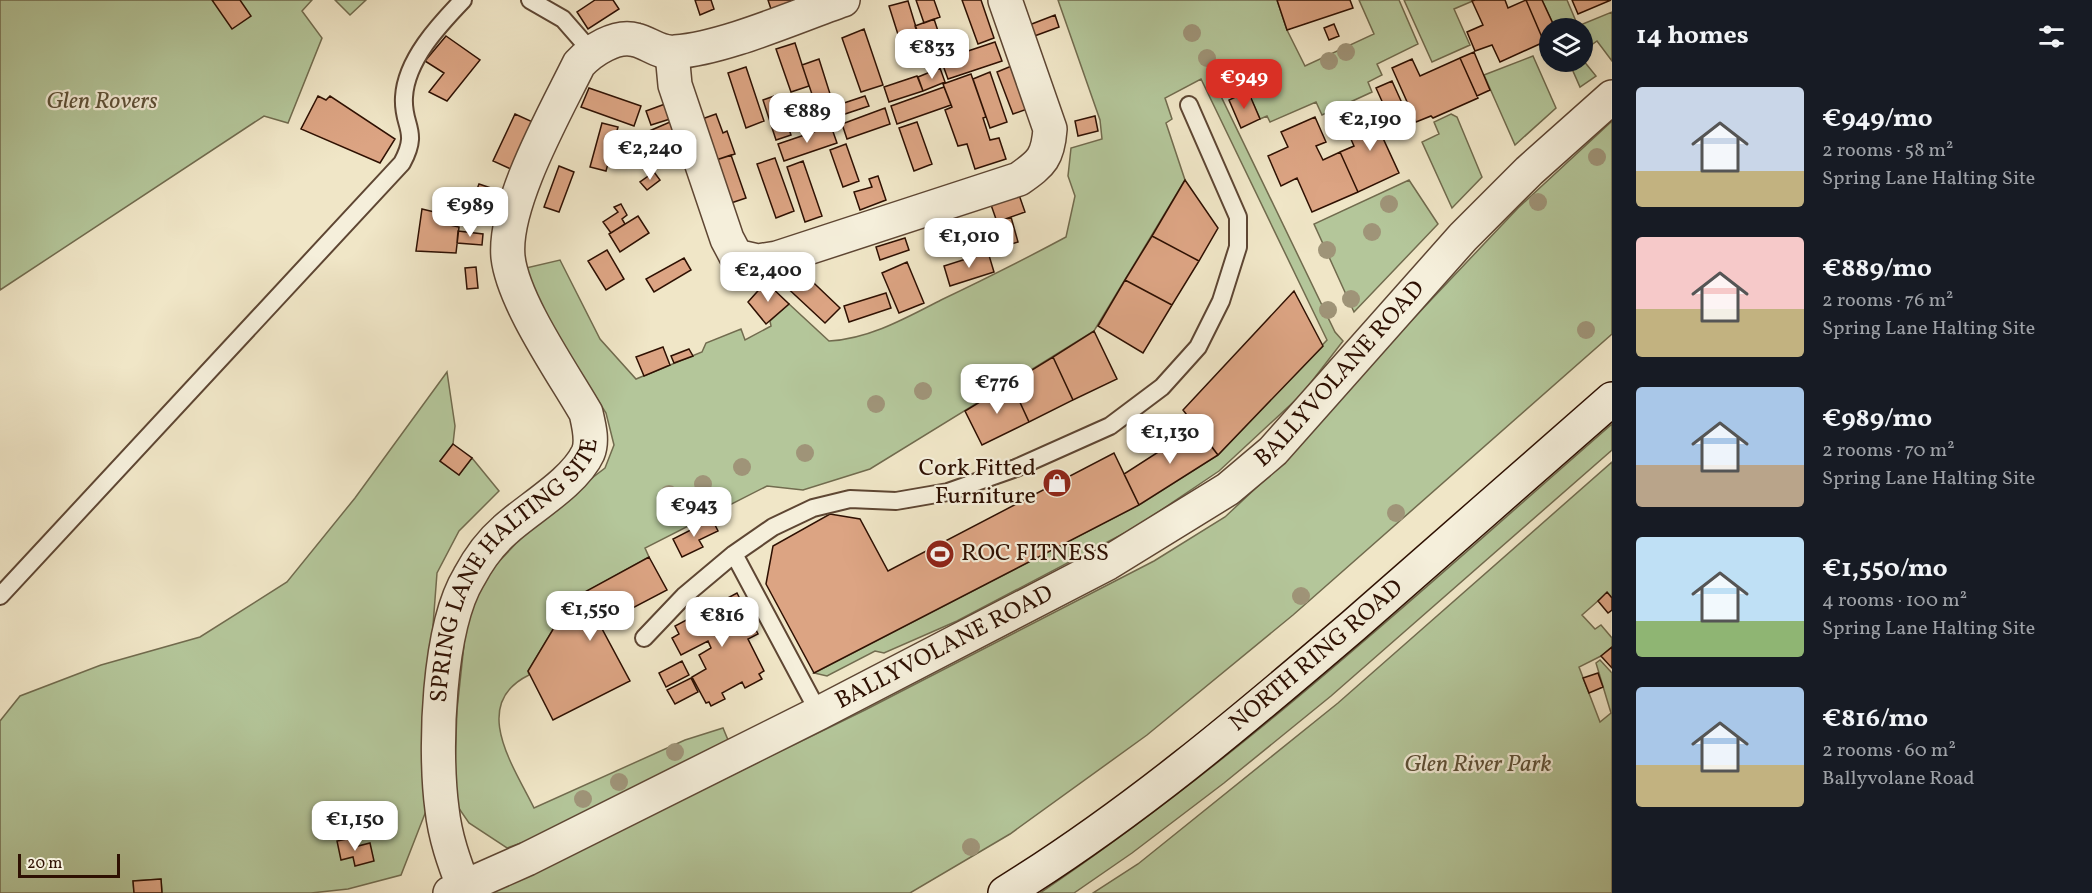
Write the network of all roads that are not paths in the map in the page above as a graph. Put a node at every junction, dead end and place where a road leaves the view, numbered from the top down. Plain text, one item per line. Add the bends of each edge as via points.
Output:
1 (463, 0) edge
2 (530, 0) edge
3 (843, 0) edge
4 (1005, 0) edge
5 (591, 51) junction
6 (672, 53) junction
7 (1612, 97) edge
8 (1189, 105) dead end
9 (1612, 399) edge
10 (734, 554) junction
11 (0, 596) edge
12 (644, 638) dead end
13 (819, 713) junction
14 (457, 891) edge
15 (1005, 893) edge

1 - 11 lane via 416,58 404,97 411,145 402,163
2 - 5 lane via 563,19
3 - 6 street via 708,46
4 - 6 street via 1050,129 1049,148 1040,165 1019,179 777,258 758,261 736,256 727,239 675,85
5 - 6 street via 634,39
5 - 14 street, SPRING LANE HALTING SITE via 579,64 529,170 510,226 508,258 530,314 586,413 591,431 589,451 579,468 503,531 483,555 467,579 453,618 443,668 439,732 441,808
7 - 13 street, BALLYVOLANE ROAD via 1463,237 1273,451 1228,489 1108,563
8 - 10 lane via 1238,217 1238,247 1221,301 1198,347 1162,387 1110,426 1016,468 948,492 896,501 850,499 813,508 773,527
9 - 15 street, NORTH RING ROAD via 1184,768
10 - 12 lane via 684,596
10 - 13 lane
13 - 14 street, BALLYVOLANE ROAD

